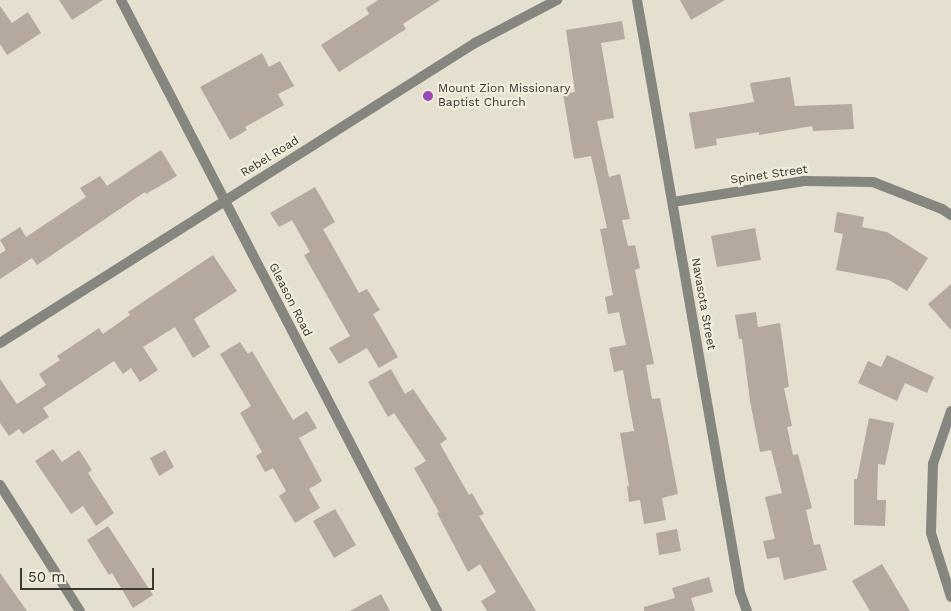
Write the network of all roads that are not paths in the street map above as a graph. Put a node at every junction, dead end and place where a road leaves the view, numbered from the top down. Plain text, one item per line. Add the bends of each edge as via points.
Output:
1 (121, 0) edge
2 (557, 0) edge
3 (637, 0) edge
4 (225, 200) junction
5 (673, 202) junction
6 (951, 215) edge
7 (0, 343) edge
8 (951, 411) edge
9 (0, 485) edge
10 (951, 597) edge
11 (80, 611) edge
12 (437, 611) edge
13 (747, 611) edge

1 - 4 street, Gleason Road
2 - 4 street, Rebel Road via 475,44
3 - 5 street, Navasota Street
4 - 7 street, Rebel Road
4 - 12 street, Gleason Road
5 - 6 street, Spinet Street via 804,181 873,182
5 - 13 street, Navasota Street via 740,592
8 - 10 street via 933,464 930,533
9 - 11 street

